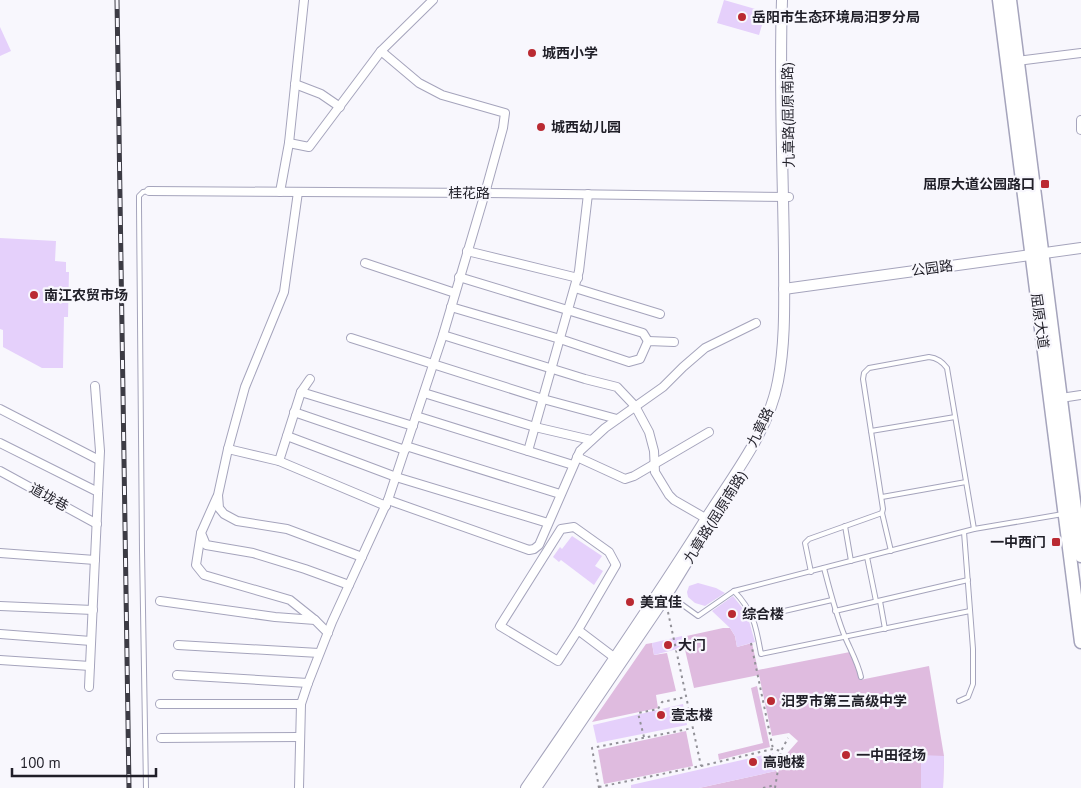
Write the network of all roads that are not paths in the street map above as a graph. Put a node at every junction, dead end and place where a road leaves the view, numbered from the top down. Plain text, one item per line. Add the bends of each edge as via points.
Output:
1 (304, 0) edge
2 (433, 0) edge
3 (782, 0) edge
4 (786, 0) edge
5 (999, 0) edge
6 (1010, 0) edge
7 (381, 51) junction
8 (1081, 53) edge
9 (1017, 61) junction
10 (295, 84) junction
11 (340, 107) junction
12 (1081, 120) edge
13 (1081, 130) edge
14 (289, 143) junction
15 (149, 191) joint
16 (280, 192) junction
17 (298, 192) junction
18 (485, 193) junction
19 (588, 194) junction
20 (786, 197) junction
21 (1081, 248) edge
22 (467, 251) junction
23 (1036, 254) junction
24 (365, 263) dead end
25 (459, 277) junction
26 (578, 278) junction
27 (575, 288) junction
28 (787, 289) junction
29 (455, 293) junction
30 (451, 307) junction
31 (568, 311) junction
32 (660, 314) dead end
33 (756, 323) dead end
34 (443, 335) junction
35 (351, 338) dead end
36 (560, 339) junction
37 (648, 341) junction
38 (674, 342) dead end
39 (433, 365) junction
40 (552, 369) junction
41 (310, 379) dead end
42 (95, 386) dead end
43 (301, 392) junction
44 (424, 393) junction
45 (1081, 395) edge
46 (543, 398) junction
47 (1061, 398) junction
48 (635, 406) junction
49 (0, 408) edge
50 (294, 412) junction
51 (416, 416) junction
52 (955, 417) junction
53 (617, 419) junction
54 (413, 426) junction
55 (535, 427) junction
56 (871, 431) junction
57 (708, 432) dead end
58 (287, 436) junction
59 (592, 440) junction
60 (0, 443) edge
61 (406, 448) junction
62 (228, 450) junction
63 (528, 451) junction
64 (577, 457) junction
65 (99, 460) junction
66 (279, 461) junction
67 (654, 465) junction
68 (573, 466) junction
69 (0, 471) edge
70 (396, 477) junction
71 (966, 482) junction
72 (98, 492) junction
73 (560, 494) junction
74 (218, 495) junction
75 (882, 497) junction
76 (387, 503) junction
77 (882, 512) junction
78 (1065, 514) junction
79 (706, 518) junction
80 (548, 522) junction
81 (97, 524) junction
82 (845, 526) junction
83 (974, 529) junction
84 (964, 532) junction
85 (200, 533) junction
86 (1076, 543) edge
87 (891, 551) junction
88 (0, 553) edge
89 (1081, 556) edge
90 (362, 557) junction
91 (867, 557) junction
92 (95, 560) junction
93 (851, 561) junction
94 (824, 568) junction
95 (811, 572) junction
96 (968, 580) junction
97 (349, 585) junction
98 (734, 590) junction
99 (665, 598) junction
100 (832, 600) junction
101 (160, 601) dead end
102 (878, 601) junction
103 (0, 606) edge
104 (93, 610) junction
105 (835, 611) junction
106 (970, 611) junction
107 (754, 618) junction
108 (315, 620) junction
109 (885, 629) junction
110 (578, 630) junction
111 (328, 633) junction
112 (0, 634) edge
113 (846, 638) junction
114 (91, 641) junction
115 (1081, 642) edge
116 (178, 645) dead end
117 (319, 653) junction
118 (615, 658) junction
119 (0, 660) edge
120 (90, 666) junction
121 (177, 675) dead end
122 (862, 677) dead end
123 (308, 682) junction
124 (89, 687) dead end
125 (959, 701) dead end
126 (160, 704) dead end
127 (301, 704) junction
128 (300, 736) junction
129 (161, 738) dead end
130 (146, 788) edge
131 (299, 788) edge
132 (526, 788) edge
133 (536, 788) edge

1 - 10 street
2 - 7 street
3 - 20 street, 九章路 via 781,122
4 - 20 street, 九章路(屈原南路)
5 - 23 main road, 屈原大道
6 - 9 main road, 屈原大道
7 - 11 street
7 - 18 street via 419,83 442,95 505,113
8 - 9 street
9 - 23 main road, 屈原大道
10 - 11 street via 321,94
10 - 14 street
11 - 14 street via 309,148
12 - 13 street
14 - 16 street
15 - 16 street, 桂花路
15 - 130 lane via 140,196 139,206
16 - 17 street, 桂花路
17 - 18 street, 桂花路
17 - 62 street via 284,292 245,386
18 - 19 street, 桂花路
18 - 22 street
19 - 20 street, 桂花路
19 - 26 street
20 - 28 street, 九章路
21 - 23 street, 公园路
22 - 25 street
22 - 26 street
23 - 28 street, 公园路
23 - 47 main road, 屈原大道
23 - 78 main road, 屈原大道
24 - 29 street
25 - 29 street
25 - 31 street
26 - 27 street
27 - 31 street
27 - 32 street
28 - 79 street, 九章路 via 778,382 770,410
28 - 99 street, 九章路(屈原南路) via 789,354 786,380 777,409 748,464
29 - 30 street
30 - 34 street
30 - 36 street
31 - 36 street
31 - 37 street via 643,333
33 - 48 street via 705,348 663,387
34 - 39 street
34 - 40 street
35 - 39 street
36 - 37 street via 629,362 640,359
36 - 40 street
37 - 38 street
39 - 44 street
39 - 46 street
40 - 46 street
40 - 48 street via 616,387
41 - 43 street
42 - 65 street
43 - 50 street
43 - 54 street
44 - 51 street
44 - 55 street
45 - 47 street
46 - 53 street
46 - 55 street
47 - 86 main road, 屈原大道
48 - 53 street
48 - 67 street via 653,442
49 - 65 street
50 - 58 street
50 - 61 street
51 - 54 street
51 - 63 street
52 - 56 lane
52 - 56 lane via 947,368 936,358 929,357 869,368 864,372 862,379
52 - 71 lane
53 - 59 street
54 - 61 street
55 - 59 street
55 - 63 street
56 - 75 lane
57 - 67 street
58 - 66 street
58 - 70 street
59 - 64 street
60 - 72 street
61 - 70 street
61 - 73 street
62 - 66 street
62 - 74 street
63 - 68 street
64 - 67 street via 624,479
64 - 68 street
65 - 72 street
66 - 76 street
67 - 79 street via 674,500
68 - 73 street
69 - 81 street, 道垅巷
70 - 76 street
70 - 80 street
71 - 75 lane
71 - 83 lane
72 - 81 street
73 - 80 street
74 - 85 street
74 - 90 street via 219,508 237,521 287,529
75 - 77 lane
76 - 80 street via 529,550 539,545
76 - 90 street
77 - 82 lane
77 - 87 lane
78 - 83 lane
78 - 86 main road, 屈原大道
79 - 118 street, 九章路
81 - 92 street
82 - 93 lane
82 - 95 lane via 804,543
83 - 84 lane
84 - 87 lane
84 - 96 lane
85 - 97 street via 206,545 253,553
85 - 108 street via 196,565 204,575 290,600
86 - 89 main road, 屈原大道
86 - 115 main road, 屈原大道
87 - 91 lane
88 - 92 street
90 - 97 street
91 - 93 lane
91 - 102 lane
92 - 104 street
93 - 94 lane
94 - 95 lane
94 - 100 lane
95 - 98 lane
96 - 102 lane
96 - 106 lane
97 - 111 street
98 - 99 lane via 698,616 673,598
98 - 107 lane
99 - 133 street, 九章路(屈原南路)
100 - 105 lane
100 - 107 lane
101 - 108 street
102 - 105 lane
102 - 109 lane
103 - 104 street
104 - 114 street
105 - 113 lane
106 - 109 lane
106 - 125 lane via 973,684 968,697
107 - 113 lane via 762,654
108 - 111 street
109 - 113 lane
110 - 110 street via 558,662 500,626 561,529 574,527 610,552 616,565
110 - 118 street
111 - 117 street
112 - 114 street
113 - 122 lane
114 - 120 street
116 - 117 street
117 - 123 street
118 - 132 street, 九章路
119 - 120 street
120 - 124 street
121 - 123 street
123 - 127 street
126 - 127 street
127 - 128 street
128 - 129 street
128 - 131 street

